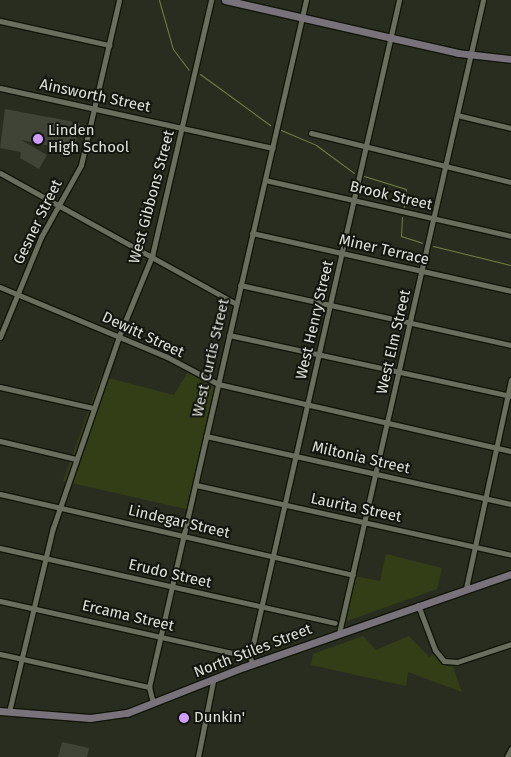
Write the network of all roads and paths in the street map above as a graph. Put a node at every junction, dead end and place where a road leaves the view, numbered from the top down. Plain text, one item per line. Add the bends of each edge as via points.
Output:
1 (119, 0) edge
2 (211, 0) edge
3 (224, 0) edge
4 (306, 0) edge
5 (400, 0) edge
6 (483, 0) edge
7 (303, 18) junction
8 (0, 21) edge
9 (391, 38) junction
10 (109, 45) junction
11 (470, 55) junction
12 (511, 58) edge
13 (0, 88) edge
14 (94, 109) junction
15 (457, 115) junction
16 (183, 128) junction
17 (511, 128) edge
18 (311, 133) dead end
19 (272, 148) junction
20 (366, 148) junction
21 (446, 167) junction
22 (0, 172) edge
23 (264, 180) junction
24 (511, 182) edge
25 (355, 200) junction
26 (59, 205) junction
27 (434, 218) junction
28 (252, 233) junction
29 (511, 236) edge
30 (343, 253) junction
31 (152, 256) junction
32 (422, 271) junction
33 (240, 285) junction
34 (0, 287) edge
35 (511, 291) edge
36 (18, 294) junction
37 (236, 304) junction
38 (331, 305) junction
39 (411, 323) junction
40 (229, 335) junction
41 (119, 336) junction
42 (0, 337) edge
43 (511, 345) edge
44 (320, 354) junction
45 (400, 372) junction
46 (511, 380) edge
47 (218, 384) junction
48 (0, 387) edge
49 (509, 396) edge
50 (308, 405) junction
51 (94, 408) junction
52 (388, 423) junction
53 (206, 436) junction
54 (0, 441) edge
55 (496, 448) junction
56 (511, 451) edge
57 (297, 456) junction
58 (76, 459) junction
59 (376, 474) junction
60 (196, 485) junction
61 (0, 494) edge
62 (484, 499) junction
63 (511, 504) edge
64 (286, 505) junction
65 (60, 508) junction
66 (365, 522) junction
67 (184, 536) junction
68 (474, 546) junction
69 (0, 548) edge
70 (511, 555) edge
71 (274, 557) junction
72 (46, 558) junction
73 (353, 574) junction
74 (511, 574) edge
75 (174, 587) junction
76 (466, 588) junction
77 (0, 601) edge
78 (418, 605) junction
79 (264, 607) junction
80 (34, 608) junction
81 (335, 623) dead end
82 (339, 634) junction
83 (161, 636) junction
84 (511, 644) edge
85 (0, 654) edge
86 (22, 659) junction
87 (251, 661) junction
88 (213, 680) junction
89 (149, 687) junction
90 (153, 703) junction
91 (0, 711) edge
92 (9, 712) junction
93 (511, 749) edge
94 (198, 757) edge
95 (507, 757) edge

1 - 10 street, Gesner Street
2 - 16 street, West Gibbons Street
3 - 7 main road
4 - 7 street, West Curtis Street
5 - 9 street, West Henry Street
6 - 11 street, West Elm Street
7 - 9 main road
7 - 19 street, West Curtis Street
8 - 10 street
9 - 11 main road
9 - 20 street, West Henry Street
10 - 14 street, Gesner Street
11 - 12 main road
11 - 15 street, West Elm Street
13 - 14 street, Ainsworth Street
14 - 16 street, Ainsworth Street
14 - 26 street, Gesner Street via 80,165
15 - 17 street
15 - 21 street, West Elm Street
16 - 19 street, Ainsworth Street
16 - 31 street, West Gibbons Street
18 - 20 street
19 - 23 street, West Curtis Street
20 - 21 street
20 - 25 street, West Henry Street
21 - 24 street
21 - 27 street, West Elm Street
22 - 26 street
23 - 25 street, Brook Street
23 - 28 street, West Curtis Street
25 - 27 street, Brook Street
25 - 30 street, West Henry Street
26 - 31 street
26 - 36 street, Gesner Street
27 - 29 street, Brook Street
27 - 32 street, West Elm Street
28 - 30 street, Miner Terrace
28 - 33 street, West Curtis Street
30 - 32 street, Miner Terrace
30 - 38 street, West Henry Street
31 - 37 street
31 - 41 street, West Gibbons Street
32 - 35 street, Miner Terrace
32 - 39 street, West Elm Street
33 - 37 street, West Curtis Street
33 - 38 street
34 - 36 street, Dewitt Street
36 - 41 street, Dewitt Street
36 - 42 street, Gesner Street
37 - 40 street, West Curtis Street
38 - 39 street
38 - 44 street, West Henry Street
39 - 43 street
39 - 45 street, West Elm Street
40 - 44 street
40 - 47 street, West Curtis Street
41 - 47 street, Dewitt Street
41 - 51 street, West Gibbons Street
44 - 45 street
44 - 50 street, West Henry Street
45 - 49 street
45 - 52 street, West Elm Street
46 - 49 street
47 - 50 street, Dewitt Street
47 - 53 street, West Curtis Street
48 - 51 street
49 - 55 street
50 - 52 street, Dewitt Street
50 - 57 street, West Henry Street
51 - 58 street, West Gibbons Street
52 - 55 street, Dewitt Street
52 - 59 street, West Elm Street
53 - 57 street, Miltonia Street
53 - 60 street, West Curtis Street
54 - 58 street
55 - 56 street, Dewitt Street
55 - 62 street
57 - 59 street, Miltonia Street
57 - 64 street, West Henry Street
58 - 65 street, West Gibbons Street
59 - 62 street, Miltonia Street
59 - 66 street, West Elm Street
60 - 64 street, Laurita Street
60 - 67 street, West Curtis Street
61 - 65 street, Lindegar Street
62 - 63 street, Miltonia Street
62 - 68 street
64 - 66 street, Laurita Street
64 - 71 street, West Henry Street
65 - 67 street, Lindegar Street
65 - 72 street, West Gibbons Street
66 - 68 street, Laurita Street
66 - 73 street, West Elm Street
67 - 71 street, Lindegar Street
67 - 75 street, West Curtis Street
68 - 70 street, Laurita Street
68 - 76 street
69 - 72 street, Erudo Street
71 - 73 street, Lindegar Street
71 - 79 street, West Henry Street
72 - 75 street, Erudo Street
72 - 80 street, West Gibbons Street
73 - 82 street, West Elm Street
74 - 76 main road, North Stiles Street
75 - 79 street, Erudo Street
75 - 83 street, West Curtis Street
76 - 78 main road, North Stiles Street
77 - 80 street, Ercama Street
78 - 82 main road, North Stiles Street
78 - 84 street via 435,650 444,661 457,662
79 - 81 street, Erudo Street
79 - 87 street, West Henry Street
80 - 83 street, Ercama Street
80 - 86 street, West Gibbons Street
82 - 87 main road, North Stiles Street
83 - 87 street, Ercama Street
83 - 89 street, West Curtis Street
85 - 86 street
86 - 89 street
86 - 92 street, West Gibbons Street
87 - 88 main road, North Stiles Street
88 - 90 main road, North Stiles Street
88 - 94 street
89 - 90 street, West Curtis Street
90 - 92 main road, North Stiles Street via 127,713 90,718
91 - 92 main road, North Stiles Street
93 - 95 street

